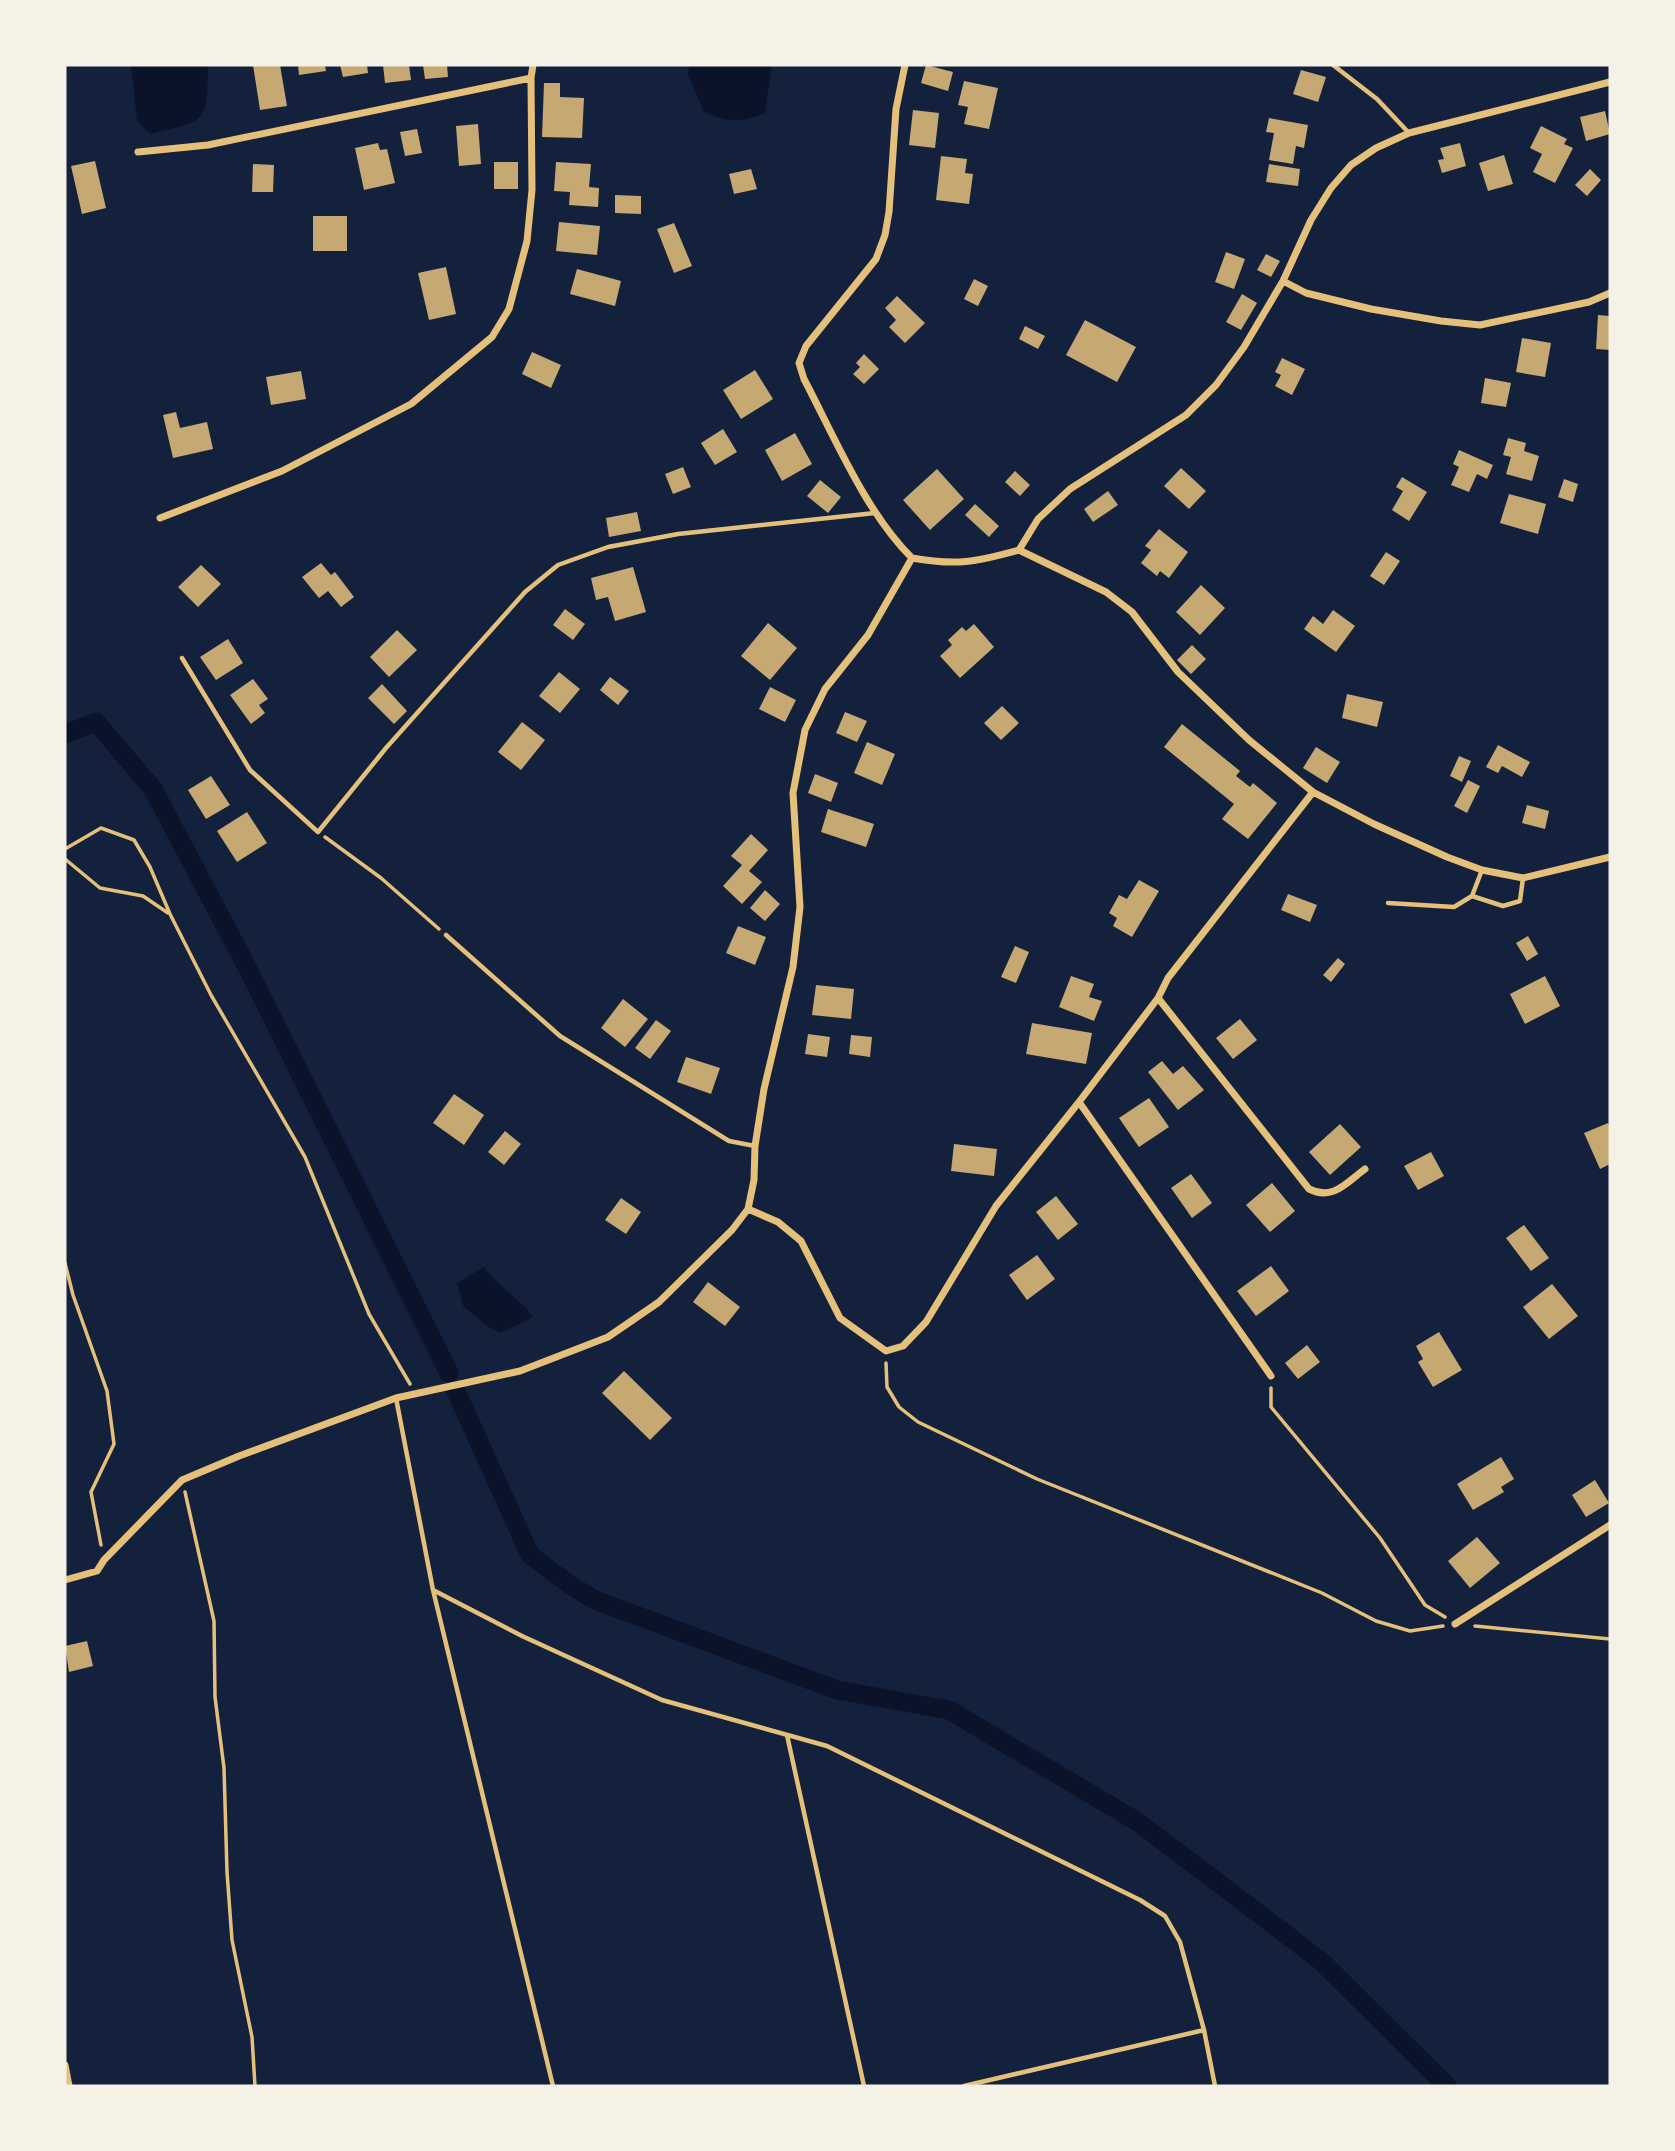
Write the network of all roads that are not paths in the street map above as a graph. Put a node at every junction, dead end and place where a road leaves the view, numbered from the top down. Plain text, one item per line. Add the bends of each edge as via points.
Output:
1 (533, 65) edge
2 (905, 65) edge
3 (1333, 65) edge
4 (531, 78) junction
5 (1610, 82) edge
6 (1409, 133) junction
7 (138, 152) dead end
8 (1283, 281) junction
9 (1610, 293) edge
10 (876, 513) junction
11 (160, 518) dead end
12 (1019, 550) junction
13 (912, 558) junction
14 (182, 658) dead end
15 (1313, 792) junction
16 (1610, 857) edge
17 (1482, 870) junction
18 (1523, 878) junction
19 (1472, 895) junction
20 (1388, 903) dead end
21 (446, 935) road end
22 (1158, 998) junction
23 (1079, 1102) junction
24 (755, 1146) junction
25 (1365, 1169) dead end
26 (748, 1209) junction
27 (1271, 1376) road end
28 (396, 1398) junction
29 (1610, 1525) edge
30 (65, 1580) edge
31 (433, 1590) junction
32 (1455, 1623) road end
33 (787, 1734) junction
34 (1204, 2030) junction
35 (65, 2064) edge
36 (69, 2086) edge
37 (553, 2086) edge
38 (864, 2086) edge
39 (964, 2086) edge
40 (1215, 2086) edge

1 - 4 street
2 - 10 street via 885,235 876,258 806,346 799,363
3 - 6 lane via 1377,99
4 - 7 street via 208,145
4 - 11 street via 532,190 527,241 509,309 492,337 400,410 282,471
5 - 6 street
6 - 8 street via 1351,165 1331,188
8 - 9 street via 1306,293 1371,309 1480,325 1589,302
8 - 12 street via 1216,385 1186,415 1070,489 1038,519
10 - 13 street
10 - 14 lane via 678,534 608,547 558,565 524,592 318,832 250,770
12 - 13 street via 973,562
12 - 15 street via 1105,592 1132,612 1178,671 1249,740
13 - 24 street via 868,635 825,689 805,730 793,793 800,907 793,967
15 - 17 street via 1447,858
15 - 22 street via 1168,978
16 - 18 street
17 - 18 street
17 - 19 lane
18 - 19 lane via 1520,901 1503,906
19 - 20 lane via 1454,907
21 - 24 lane via 559,1036 729,1140
22 - 23 street
22 - 25 street via 1309,1189 1320,1195 1334,1192
23 - 26 street via 996,1206 926,1322 903,1346 886,1351 840,1318 801,1241 778,1222
23 - 27 street
24 - 26 street
26 - 28 street via 659,1302 608,1337 520,1371
28 - 30 street via 182,1480 97,1572
28 - 31 lane
29 - 32 street
31 - 33 lane via 662,1700
31 - 37 lane
33 - 34 lane via 827,1746 1165,1916 1180,1942
33 - 38 lane
34 - 39 lane
34 - 40 lane
35 - 36 street

